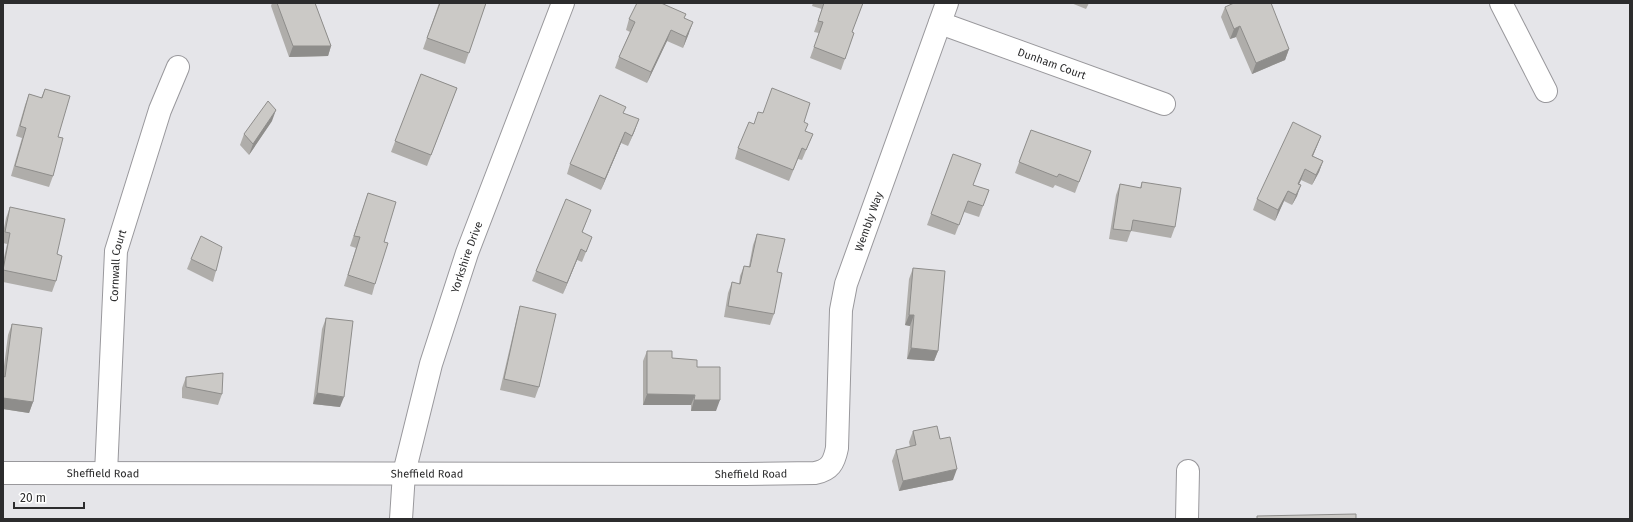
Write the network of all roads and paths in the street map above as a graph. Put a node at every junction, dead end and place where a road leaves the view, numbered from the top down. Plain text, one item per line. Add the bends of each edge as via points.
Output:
1 (563, 3) edge
2 (947, 3) edge
3 (1501, 3) edge
4 (940, 23) junction
5 (178, 67) dead end
6 (1546, 91) dead end
7 (1164, 104) dead end
8 (837, 448) joint
9 (1188, 471) dead end
10 (3, 473) edge
11 (106, 473) junction
12 (404, 473) junction
13 (401, 519) edge
14 (1187, 519) edge

1 - 12 street, Yorkshire Drive via 467,252 431,364
2 - 4 street, Wembly Way
3 - 6 street
4 - 7 street, Dunham Court
4 - 8 street, Wembly Way via 843,296
5 - 11 street, Cornwall Court via 160,110 116,251
8 - 12 street, Sheffield Road via 832,465 824,471 815,473
9 - 14 street
10 - 11 street, Sheffield Road
11 - 12 street, Sheffield Road
12 - 13 street, Yorkshire Drive

